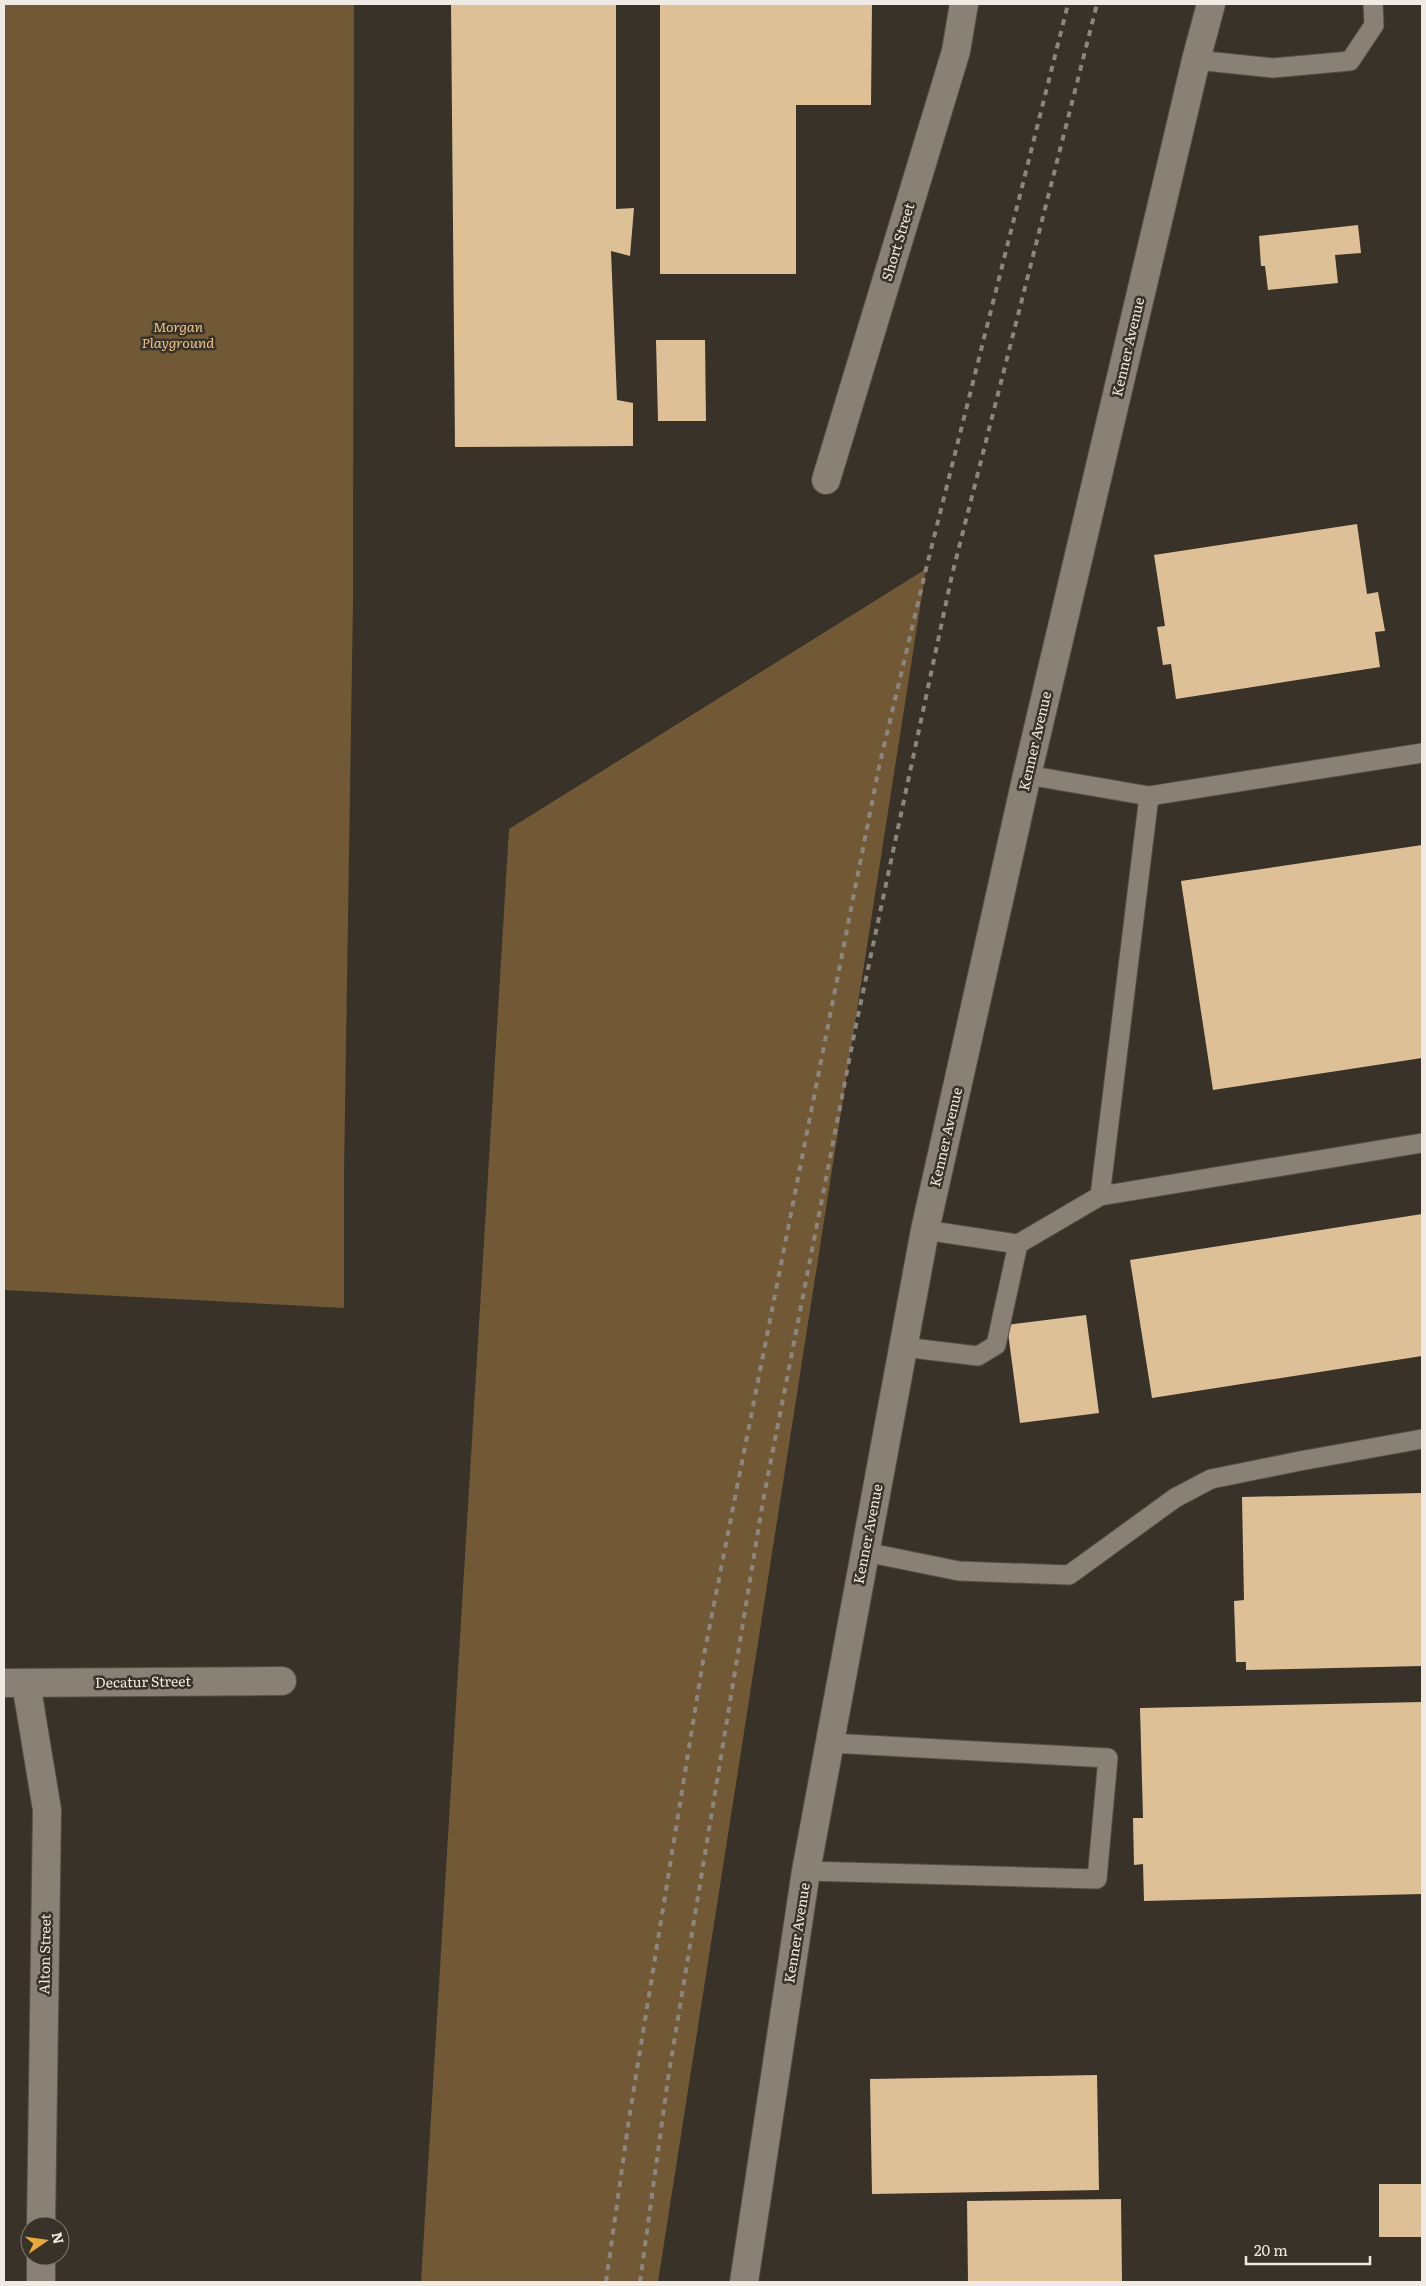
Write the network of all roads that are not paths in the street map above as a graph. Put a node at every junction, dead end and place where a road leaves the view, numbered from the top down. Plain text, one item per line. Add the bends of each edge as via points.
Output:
1 (964, 4) edge
2 (1211, 4) edge
3 (1373, 4) edge
4 (1196, 60) junction
5 (826, 480) dead end
6 (1422, 753) edge
7 (1027, 775) junction
8 (1149, 796) junction
9 (1422, 1143) edge
10 (1100, 1196) junction
11 (925, 1230) junction
12 (1018, 1244) junction
13 (903, 1347) junction
14 (1422, 1439) edge
15 (865, 1552) junction
16 (282, 1681) dead end
17 (15, 1684) edge
18 (830, 1743) junction
19 (806, 1871) junction
20 (41, 2216) edge
21 (41, 2266) edge
22 (41, 2282) edge
23 (744, 2282) edge

1 - 5 street, Short Street via 956,51
2 - 4 street, Kenner Avenue
3 - 4 lane via 1374,25 1350,61 1273,68
4 - 7 street, Kenner Avenue
6 - 8 lane
7 - 8 lane
7 - 11 street, Kenner Avenue
8 - 10 lane
9 - 10 lane
10 - 12 lane
11 - 12 lane
11 - 13 street, Kenner Avenue
12 - 13 lane via 996,1345 978,1356
13 - 15 street, Kenner Avenue
14 - 15 lane via 1211,1479 1175,1498 1069,1575 959,1571
15 - 18 street, Kenner Avenue
16 - 17 street, Decatur Street
17 - 20 street, Alton Street via 46,1810
18 - 19 street, Kenner Avenue
18 - 19 lane via 1108,1758 1097,1879
19 - 23 street, Kenner Avenue
21 - 22 street

